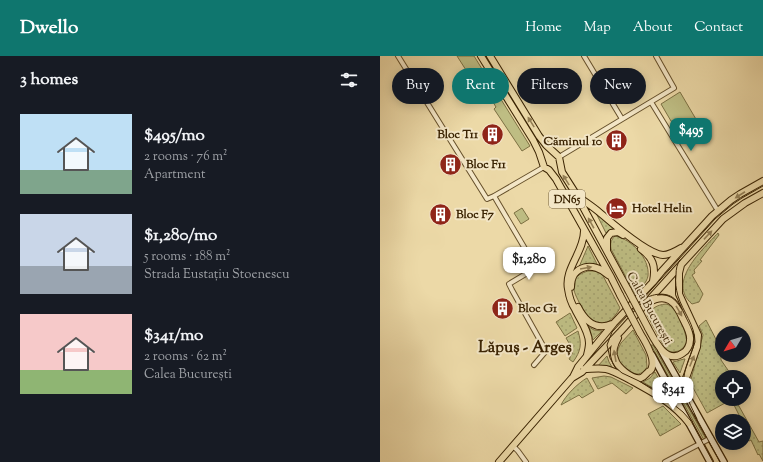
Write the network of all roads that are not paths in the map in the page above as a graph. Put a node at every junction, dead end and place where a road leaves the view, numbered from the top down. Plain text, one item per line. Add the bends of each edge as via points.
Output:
1 (398, 56) edge
2 (481, 56) edge
3 (490, 56) edge
4 (584, 56) edge
5 (656, 56) edge
6 (651, 102) junction
7 (622, 119) junction
8 (556, 155) junction
9 (560, 164) junction
10 (545, 166) junction
11 (763, 181) edge
12 (763, 193) edge
13 (576, 194) junction
14 (494, 196) junction
15 (718, 211) junction
16 (584, 229) junction
17 (685, 246) junction
18 (607, 252) junction
19 (681, 264) junction
20 (611, 277) junction
21 (653, 282) junction
22 (646, 304) junction
23 (614, 323) junction
24 (621, 331) junction
25 (660, 348) junction
26 (651, 353) junction
27 (585, 359) junction
28 (534, 365) dead end
29 (584, 369) junction
30 (572, 378) junction
31 (689, 398) junction
32 (689, 423) junction
33 (711, 438) junction
34 (700, 444) junction
35 (513, 446) junction
36 (499, 462) edge
37 (526, 462) edge
38 (665, 462) edge
39 (710, 462) edge
40 (724, 462) edge

1 - 14 street via 487,199
2 - 10 main road, Calea București / DN65 via 533,140
8 -> 3 main road via 540,136
4 - 7 street
5 - 6 street via 674,88
6 - 7 street
6 - 15 street
7 - 8 street
8 - 9 main road
8 - 10 main road via 547,154 544,157
9 - 10 main road via 555,170
13 -> 9 main road, Calea București / DN65
10 - 14 street
10 - 16 main road, Calea București / DN65 via 556,178
11 -> 15 main road
19 -> 12 main road via 723,218
13 - 17 main road via 655,253 663,255
18 -> 13 main road, Calea București / DN65
14 - 28 street via 534,264 534,269 509,284 546,351
15 - 17 main road
16 - 20 main road, Calea București / DN65
16 - 27 main road via 567,288 574,309 587,332 589,344
17 - 21 main road
18 - 21 main road via 608,236 614,232 621,234 647,254 655,268
18 - 25 main road, Calea București / DN65, bridge
19 - 22 main road
31 -> 19 main road via 686,378 697,347 698,335 679,294
23 -> 20 main road via 606,327 594,325 586,319 571,290 574,274 586,267 600,269
20 - 26 main road, Calea București, bridge
21 - 23 main road
22 - 24 main road
22 -> 25 main road via 662,298 671,300 679,310 690,334 689,345 682,354 670,356
23 - 27 main road
26 -> 24 main road via 652,369 642,378 629,375 617,364 614,353 614,344
24 - 29 main road
25 - 31 main road, Calea București
26 - 32 main road, Calea București
27 - 30 main road
29 - 30 main road
29 - 32 main road via 606,369 620,374 668,401
30 - 35 main road
31 - 33 main road, Calea București
32 - 34 main road, Calea București
33 - 34 street
33 - 40 main road, Calea București
34 - 38 street
34 - 39 main road, Calea București
35 - 36 main road
35 - 37 street

